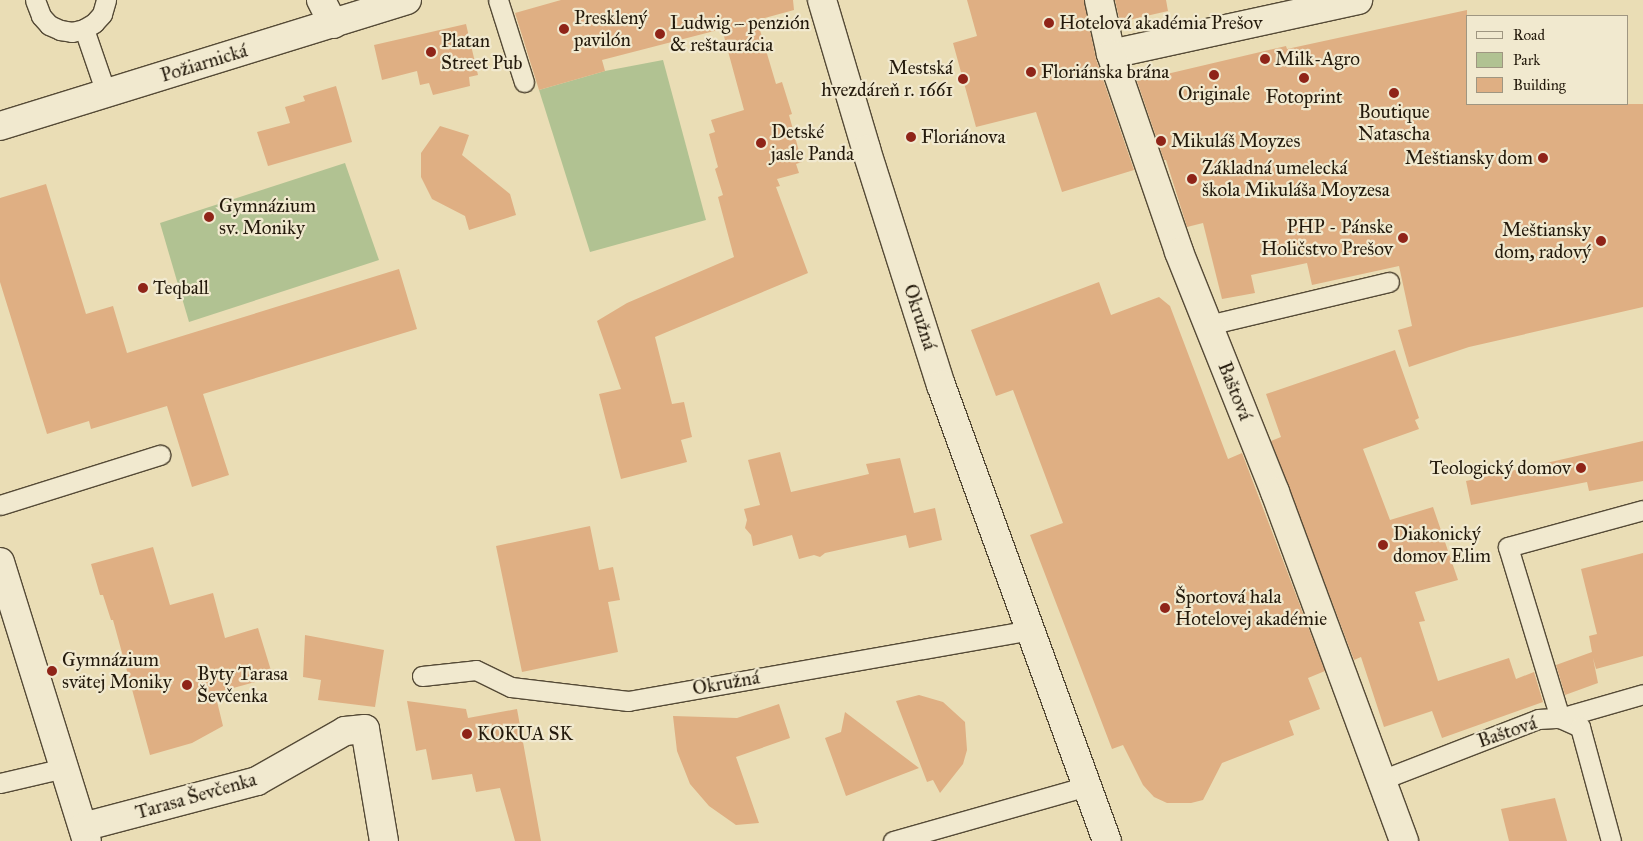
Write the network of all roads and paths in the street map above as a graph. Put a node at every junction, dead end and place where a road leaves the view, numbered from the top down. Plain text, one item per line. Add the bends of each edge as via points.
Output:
1 (36, 0) edge
2 (106, 0) edge
3 (321, 0) edge
4 (407, 0) edge
5 (498, 0) edge
6 (822, 0) edge
7 (1099, 0) edge
8 (1358, 0) edge
9 (333, 24) junction
10 (84, 29) junction
11 (1111, 54) junction
12 (524, 82) dead end
13 (106, 93) junction
14 (0, 126) edge
15 (1389, 282) dead end
16 (1208, 325) junction
17 (160, 455) dead end
18 (0, 505) edge
19 (1643, 510) edge
20 (0, 562) edge
21 (1032, 630) junction
22 (422, 676) dead end
23 (1643, 694) edge
24 (1560, 718) junction
25 (64, 768) junction
26 (1380, 780) junction
27 (0, 783) edge
28 (1088, 786) junction
29 (85, 834) edge
30 (384, 841) edge
31 (893, 841) edge
32 (1107, 841) edge
33 (1404, 841) edge
34 (1611, 841) edge

1 - 10 lane via 41,16 49,25 72,32
2 - 10 lane via 102,14
3 - 9 street
4 - 9 street, Požiarnická
5 - 12 lane
6 - 21 street, Okružná via 941,385
7 - 11 street, Baštová
8 - 11 street
9 - 13 street, Požiarnická
10 - 13 lane
11 - 16 street, Baštová via 1179,252
13 - 14 street, Požiarnická
15 - 16 lane
16 - 26 street, Baštová via 1275,492
17 - 18 lane
19 - 24 lane via 1508,547
20 - 25 street, Tarasa Ševčenka
21 - 22 lane, Okružná via 628,701 511,687 476,670
21 - 28 street, Okružná
23 - 24 lane
24 - 26 lane, Baštová via 1538,719
24 - 34 lane, Baštová via 1580,727
25 - 27 lane
25 - 29 street, Tarasa Ševčenka
26 - 33 street, Baštová
28 - 31 lane
28 - 32 street, Okružná
29 - 30 street, Tarasa Ševčenka via 257,782 345,731 365,729

